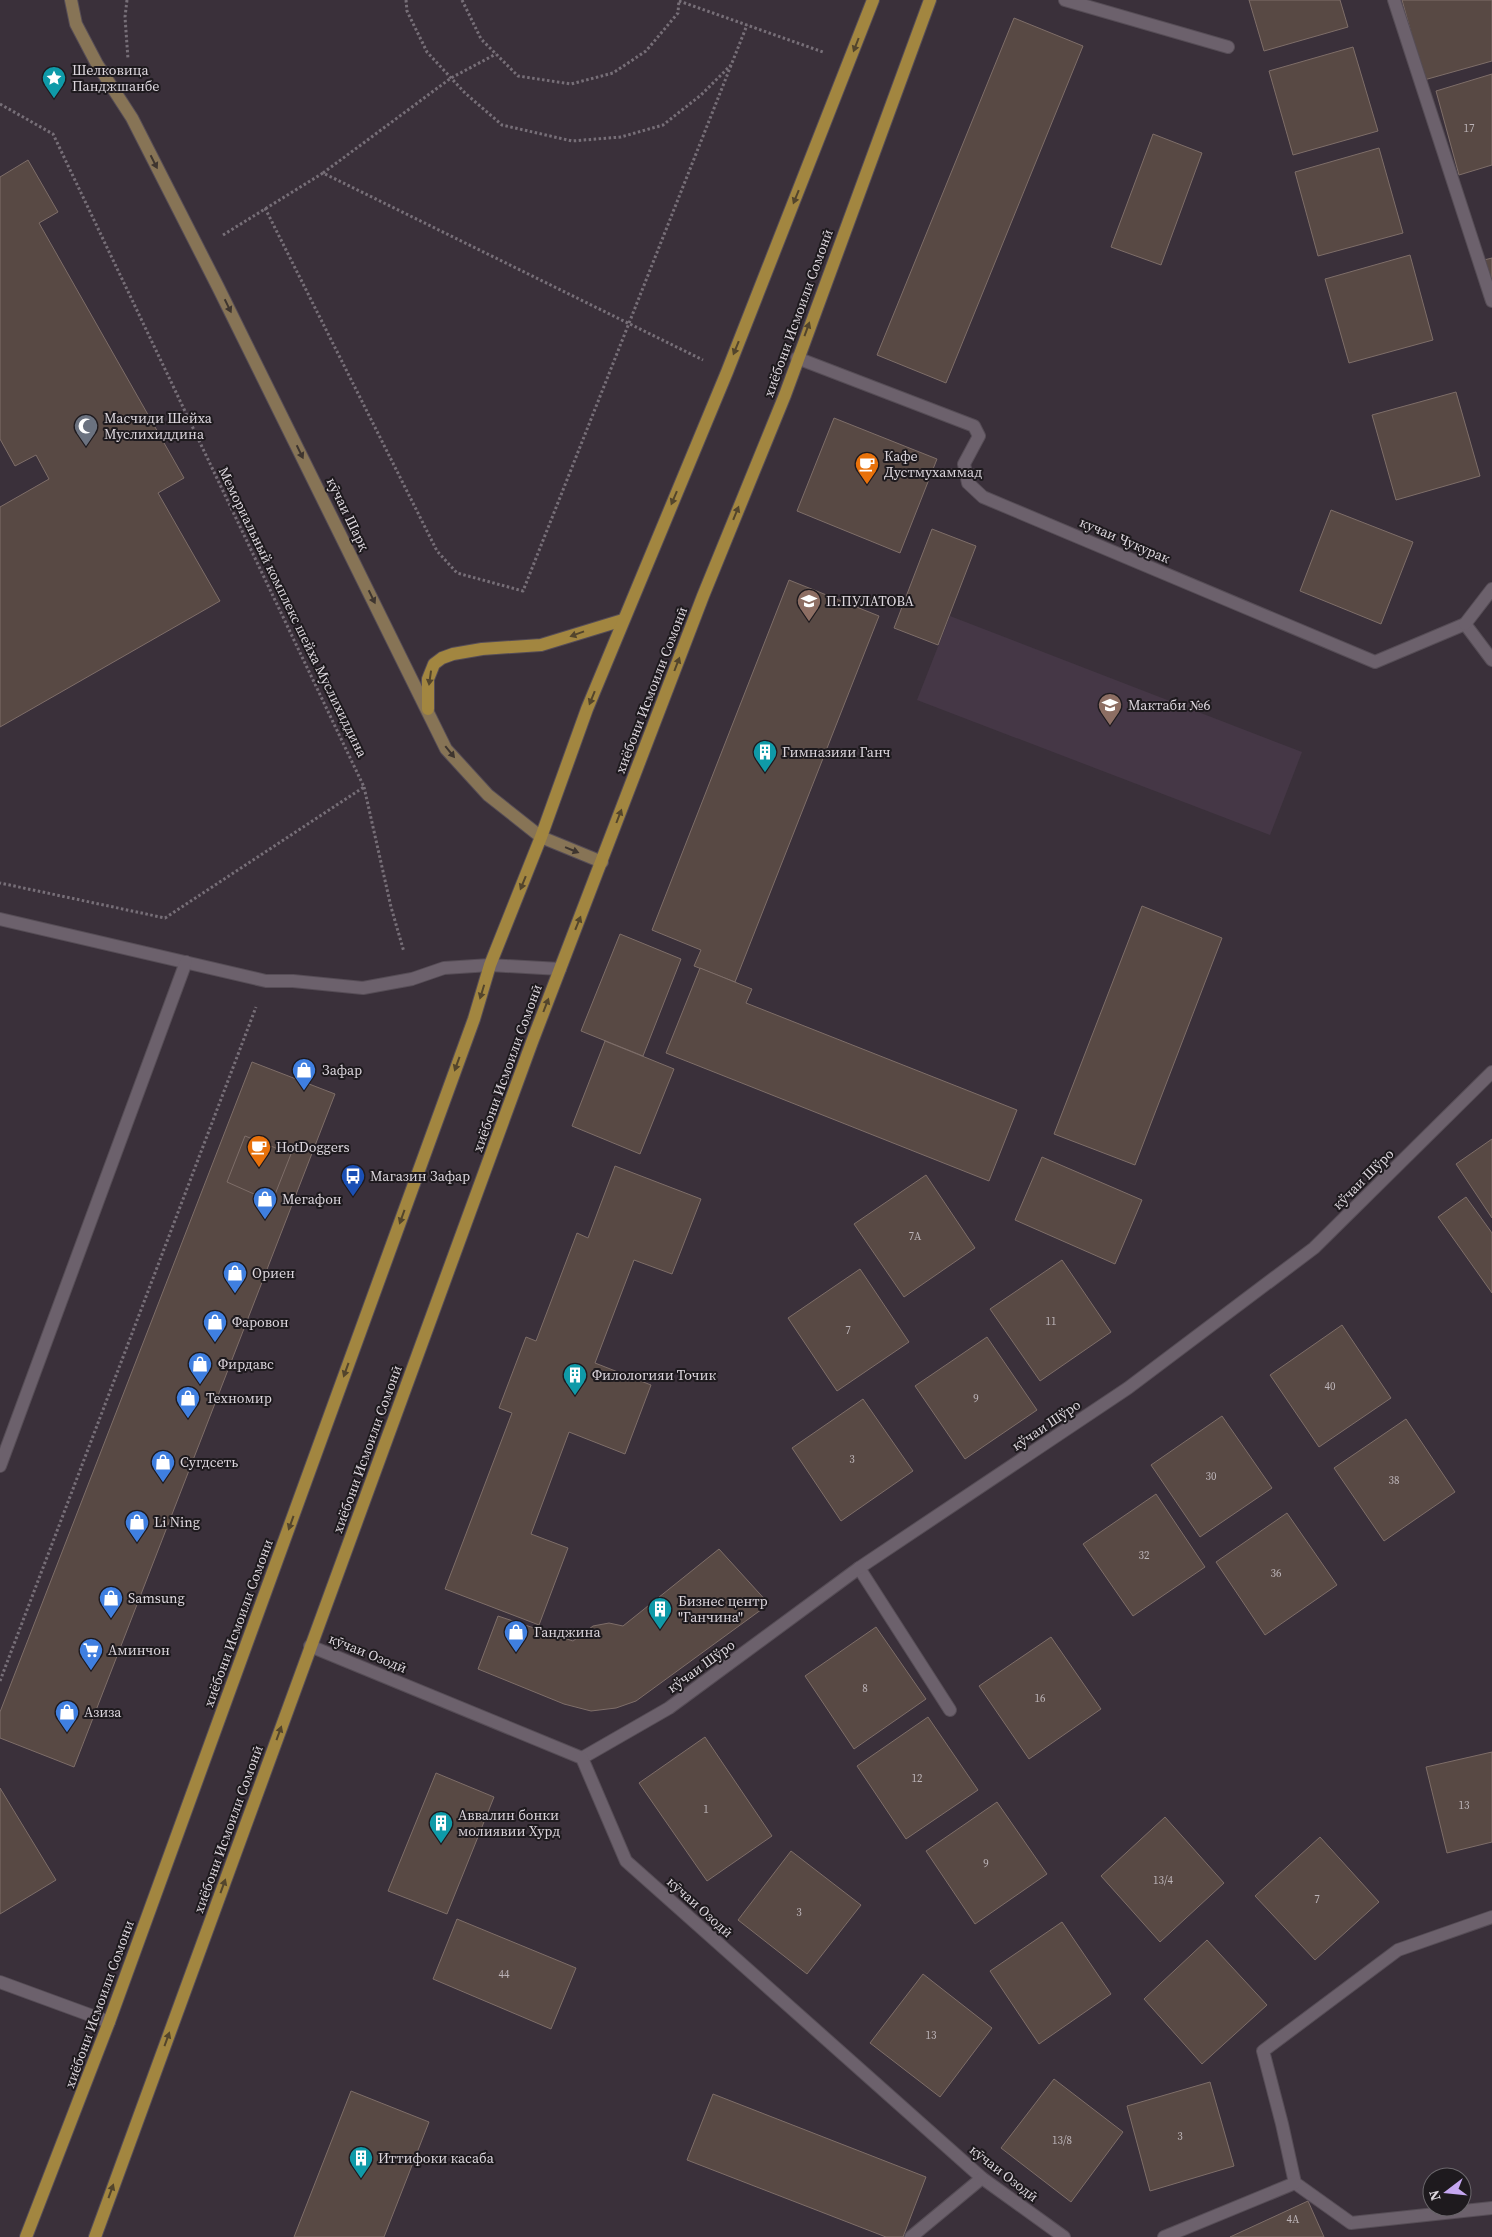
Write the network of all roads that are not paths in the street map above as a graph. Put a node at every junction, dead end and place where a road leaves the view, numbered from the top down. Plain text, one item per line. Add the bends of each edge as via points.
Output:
1 (71, 0) edge
2 (873, 0) edge
3 (930, 0) edge
4 (1065, 0) edge
5 (1394, 0) edge
6 (1228, 47) dead end
7 (1492, 301) edge
8 (797, 358) junction
9 (1492, 589) edge
10 (624, 620) junction
11 (1465, 624) junction
12 (1492, 660) edge
13 (428, 709) junction
14 (541, 838) junction
15 (602, 862) junction
16 (0, 919) edge
17 (186, 962) junction
18 (490, 965) junction
19 (560, 969) junction
20 (1492, 1072) edge
21 (0, 1466) edge
22 (859, 1568) junction
23 (310, 1646) junction
24 (950, 1710) dead end
25 (582, 1758) junction
26 (1492, 1917) edge
27 (0, 1982) edge
28 (109, 2022) junction
29 (982, 2178) junction
30 (1295, 2183) junction
31 (1492, 2208) edge
32 (26, 2237) edge
33 (95, 2237) edge
34 (911, 2237) edge
35 (1064, 2237) edge
36 (1164, 2237) edge

1 -> 13 main road, кӯчаи Шарқ via 76,24 132,118
2 -> 10 main road via 727,372
8 -> 3 main road, хиёбони Исмоили Сомонӣ
4 - 6 street
5 - 7 street
8 - 11 street, кучаи Чукурак via 974,426 979,436 964,464 968,483 983,497 1375,662
15 -> 8 main road, хиёбони Исмоили Сомонӣ
9 - 11 street
10 -> 13 main road via 541,645 482,649 442,658 430,671
10 -> 14 main road via 587,709
11 - 12 street
13 -> 14 main road, кӯчаи Шарқ via 446,749 488,795
14 -> 15 main road, кӯчаи Шарқ
14 -> 18 main road
19 -> 15 main road, хиёбони Исмоили Сомонӣ
16 - 17 street
17 - 18 street via 266,981 363,988 412,979 444,968
17 - 21 street
18 - 19 street
18 -> 28 main road, хиёбони Исмоили Сомони via 474,1018
23 -> 19 main road, хиёбони Исмоили Сомонӣ
20 - 22 street, кўчаи Шўро via 1314,1248 1128,1388
22 - 24 street
22 - 25 street, кўчаи Шўро via 669,1708
23 - 25 street, кӯчаи Озодӣ
33 -> 23 main road, хиёбони Исмоили Сомонӣ
25 - 29 street, кӯчаи Озодӣ via 626,1861
26 - 30 street via 1398,1950 1263,2052
27 - 28 street
28 - 32 main road, хиёбони Исмоили Сомони
29 - 34 street
29 - 35 street, кӯчаи Озодӣ
30 - 31 street via 1351,2223
30 - 36 street

